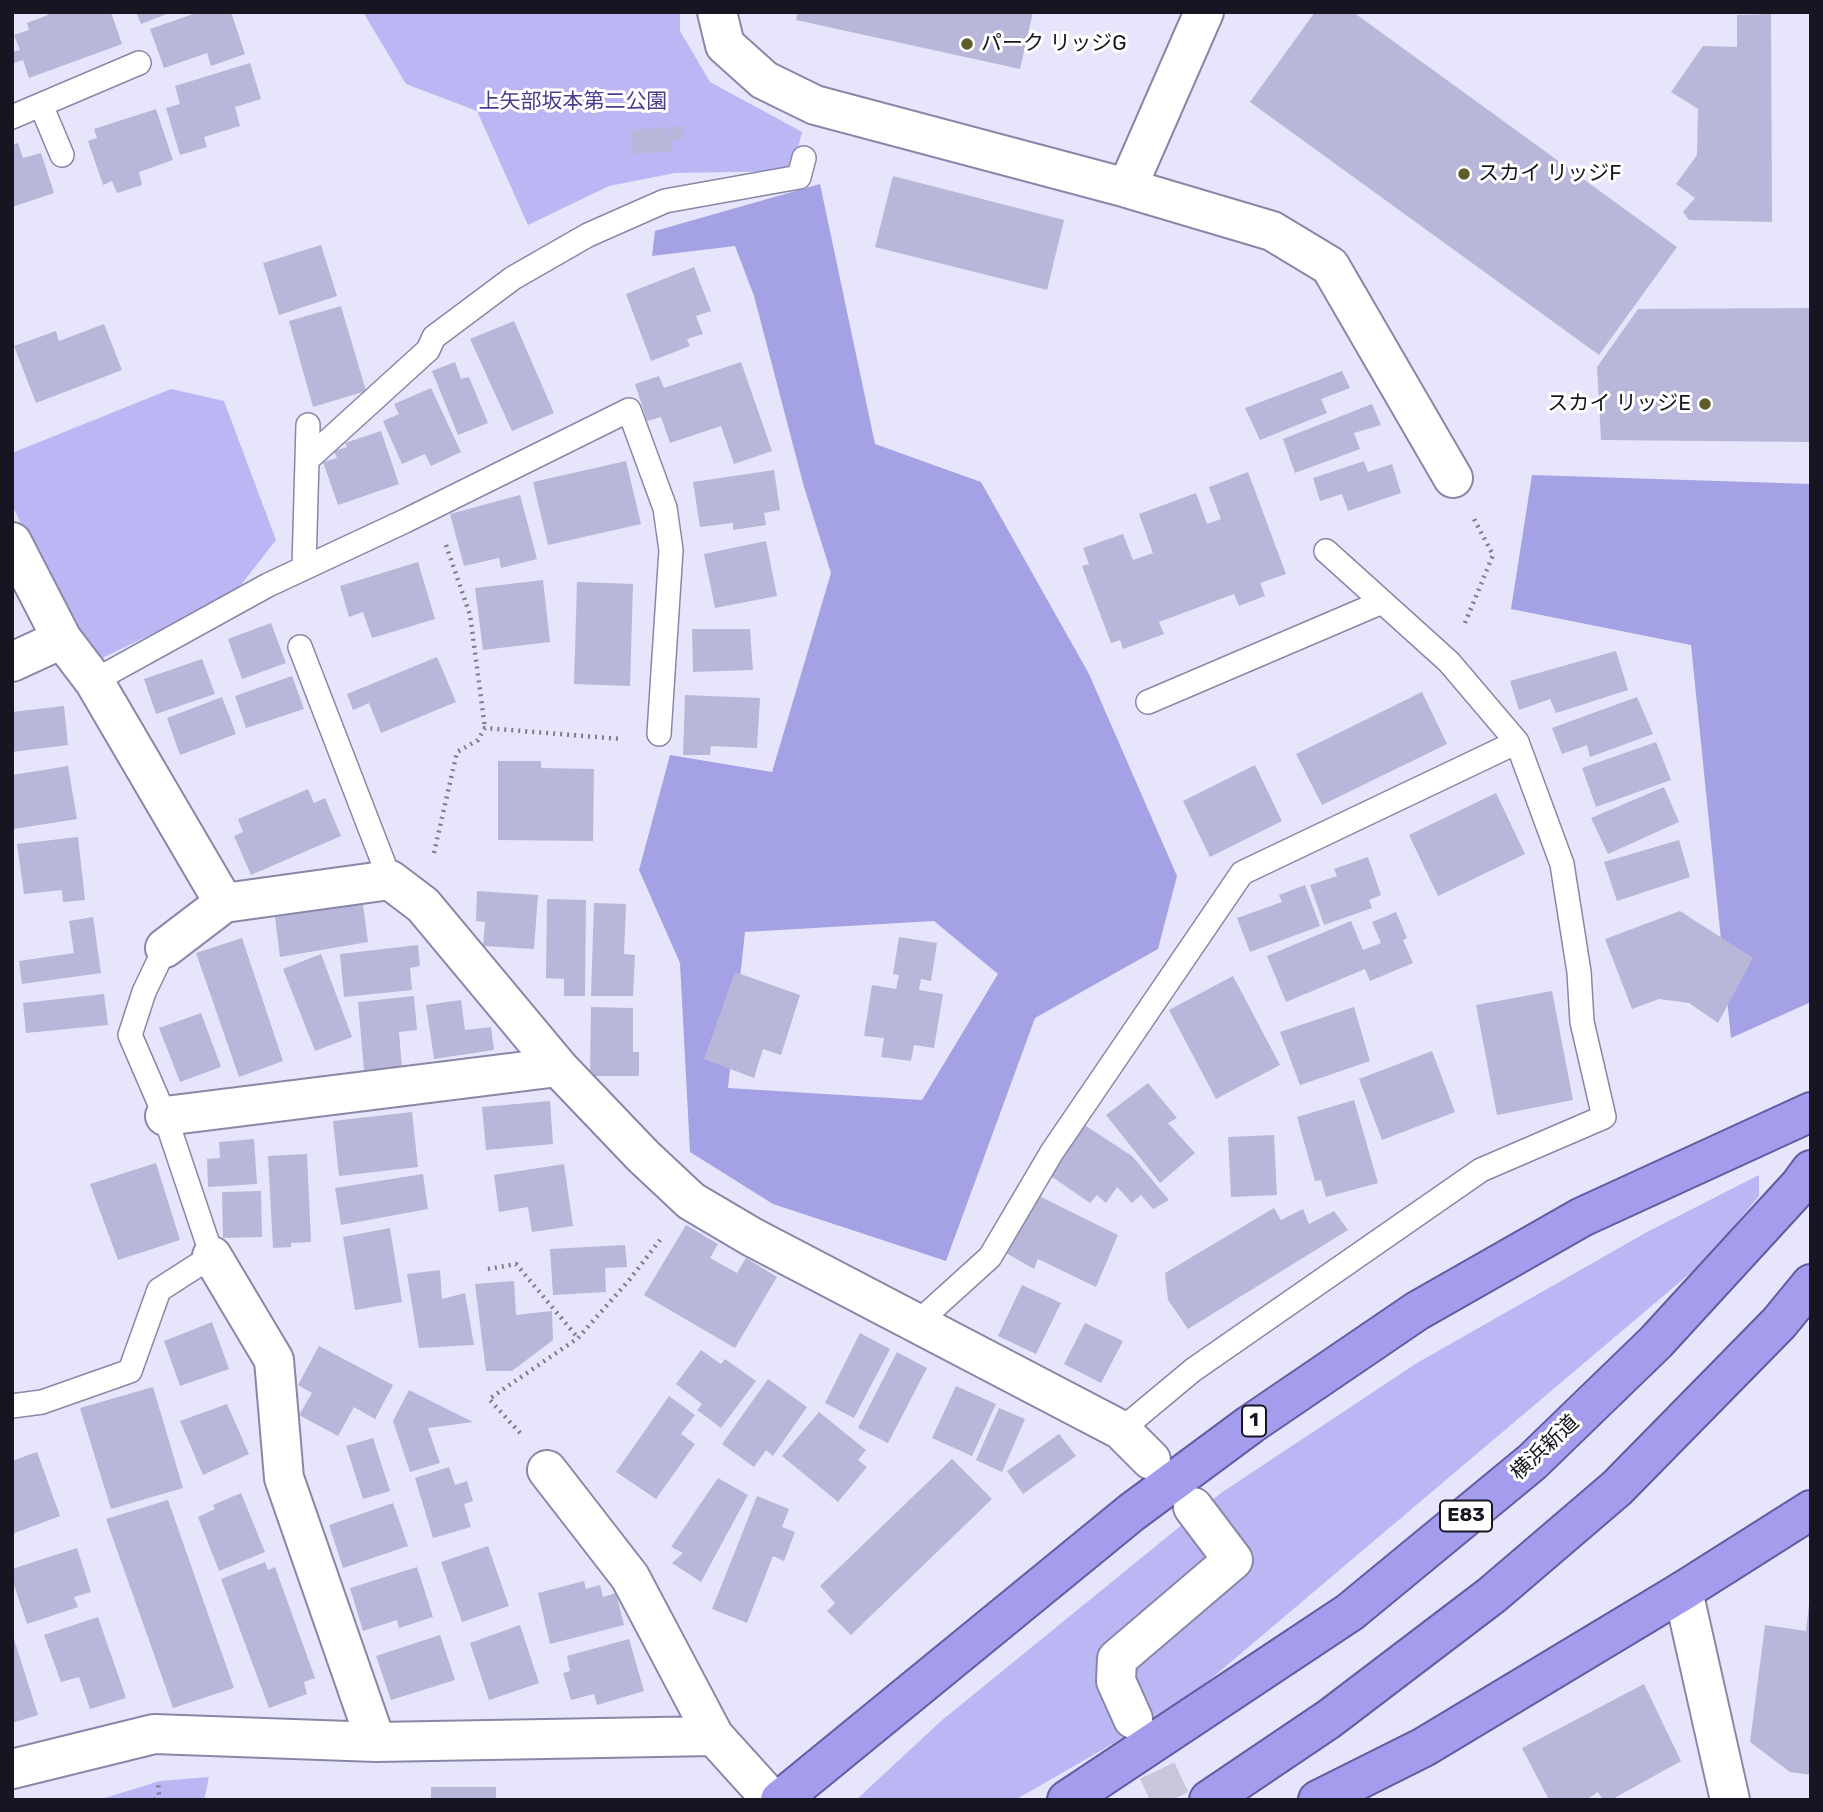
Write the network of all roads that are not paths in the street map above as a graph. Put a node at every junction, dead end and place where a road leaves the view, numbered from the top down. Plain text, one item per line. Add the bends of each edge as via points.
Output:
1 (717, 12) edge
2 (1204, 12) edge
3 (139, 63) dead end
4 (41, 104) junction
5 (12, 117) edge
6 (809, 132) junction
7 (62, 155) dead end
8 (1127, 188) junction
9 (308, 425) dead end
10 (307, 460) junction
11 (1453, 478) road end
12 (12, 542) edge
13 (1326, 551) dead end
14 (304, 567) junction
15 (1382, 602) junction
16 (62, 639) junction
17 (300, 647) dead end
18 (12, 662) edge
19 (94, 681) junction
20 (1148, 702) dead end
21 (659, 734) road end
22 (1517, 742) junction
23 (390, 880) junction
24 (224, 903) junction
25 (165, 948) joint
26 (558, 1067) junction
27 (165, 1116) junction
28 (1796, 1118) edge
29 (1811, 1170) edge
30 (212, 1256) junction
31 (1811, 1284) edge
32 (916, 1324) junction
33 (12, 1406) edge
34 (1121, 1430) junction
35 (1151, 1460) dead end
36 (547, 1470) road end
37 (1193, 1507) dead end
38 (1811, 1510) edge
39 (1683, 1591) junction
40 (1133, 1718) tunnel mouth
41 (714, 1736) junction
42 (376, 1742) junction
43 (12, 1769) edge
44 (772, 1800) edge
45 (780, 1800) edge
46 (1067, 1800) edge
47 (1209, 1800) edge
48 (1318, 1800) edge
49 (1730, 1800) edge

1 - 6 street via 725,45 764,80
2 - 8 street
3 - 4 lane
4 - 5 lane
4 - 7 lane
6 - 8 street
6 - 10 lane via 799,177 665,201 588,235 513,278 434,337 428,350
8 - 11 street via 1272,230 1331,266
9 - 10 lane
10 - 14 lane
12 - 16 street
13 - 15 lane
14 - 19 lane
14 - 21 lane via 629,410 665,508 671,550
15 - 20 lane
15 - 22 lane via 1449,662
16 - 18 street
16 - 19 street
17 - 23 lane
19 - 24 street
22 - 32 lane via 1242,873 1052,1152 990,1257
22 - 34 lane via 1562,864 1582,1022 1604,1117 1481,1170 1193,1370
23 - 24 street
23 - 26 street via 422,905
24 - 25 street
25 - 27 lane via 130,1035
26 - 27 street
26 - 32 street via 691,1201
27 - 30 lane
28 - 45 highway, 1 via 1582,1217 1417,1311 1262,1416 1132,1512
29 - 46 highway, 横浜新道 / E83 via 1656,1342 1532,1462 1350,1612
30 - 33 lane via 159,1290 130,1371 42,1402
30 - 42 street via 274,1360 284,1478
31 - 47 highway via 1779,1323 1617,1488 1502,1586 1329,1719
32 - 34 street
34 - 35 street
36 - 41 street via 629,1577
37 - 40 street via 1233,1560 1117,1659 1116,1681
38 - 39 highway
39 - 48 highway via 1424,1747
39 - 49 street
41 - 42 street
41 - 44 street
42 - 43 street via 154,1734

